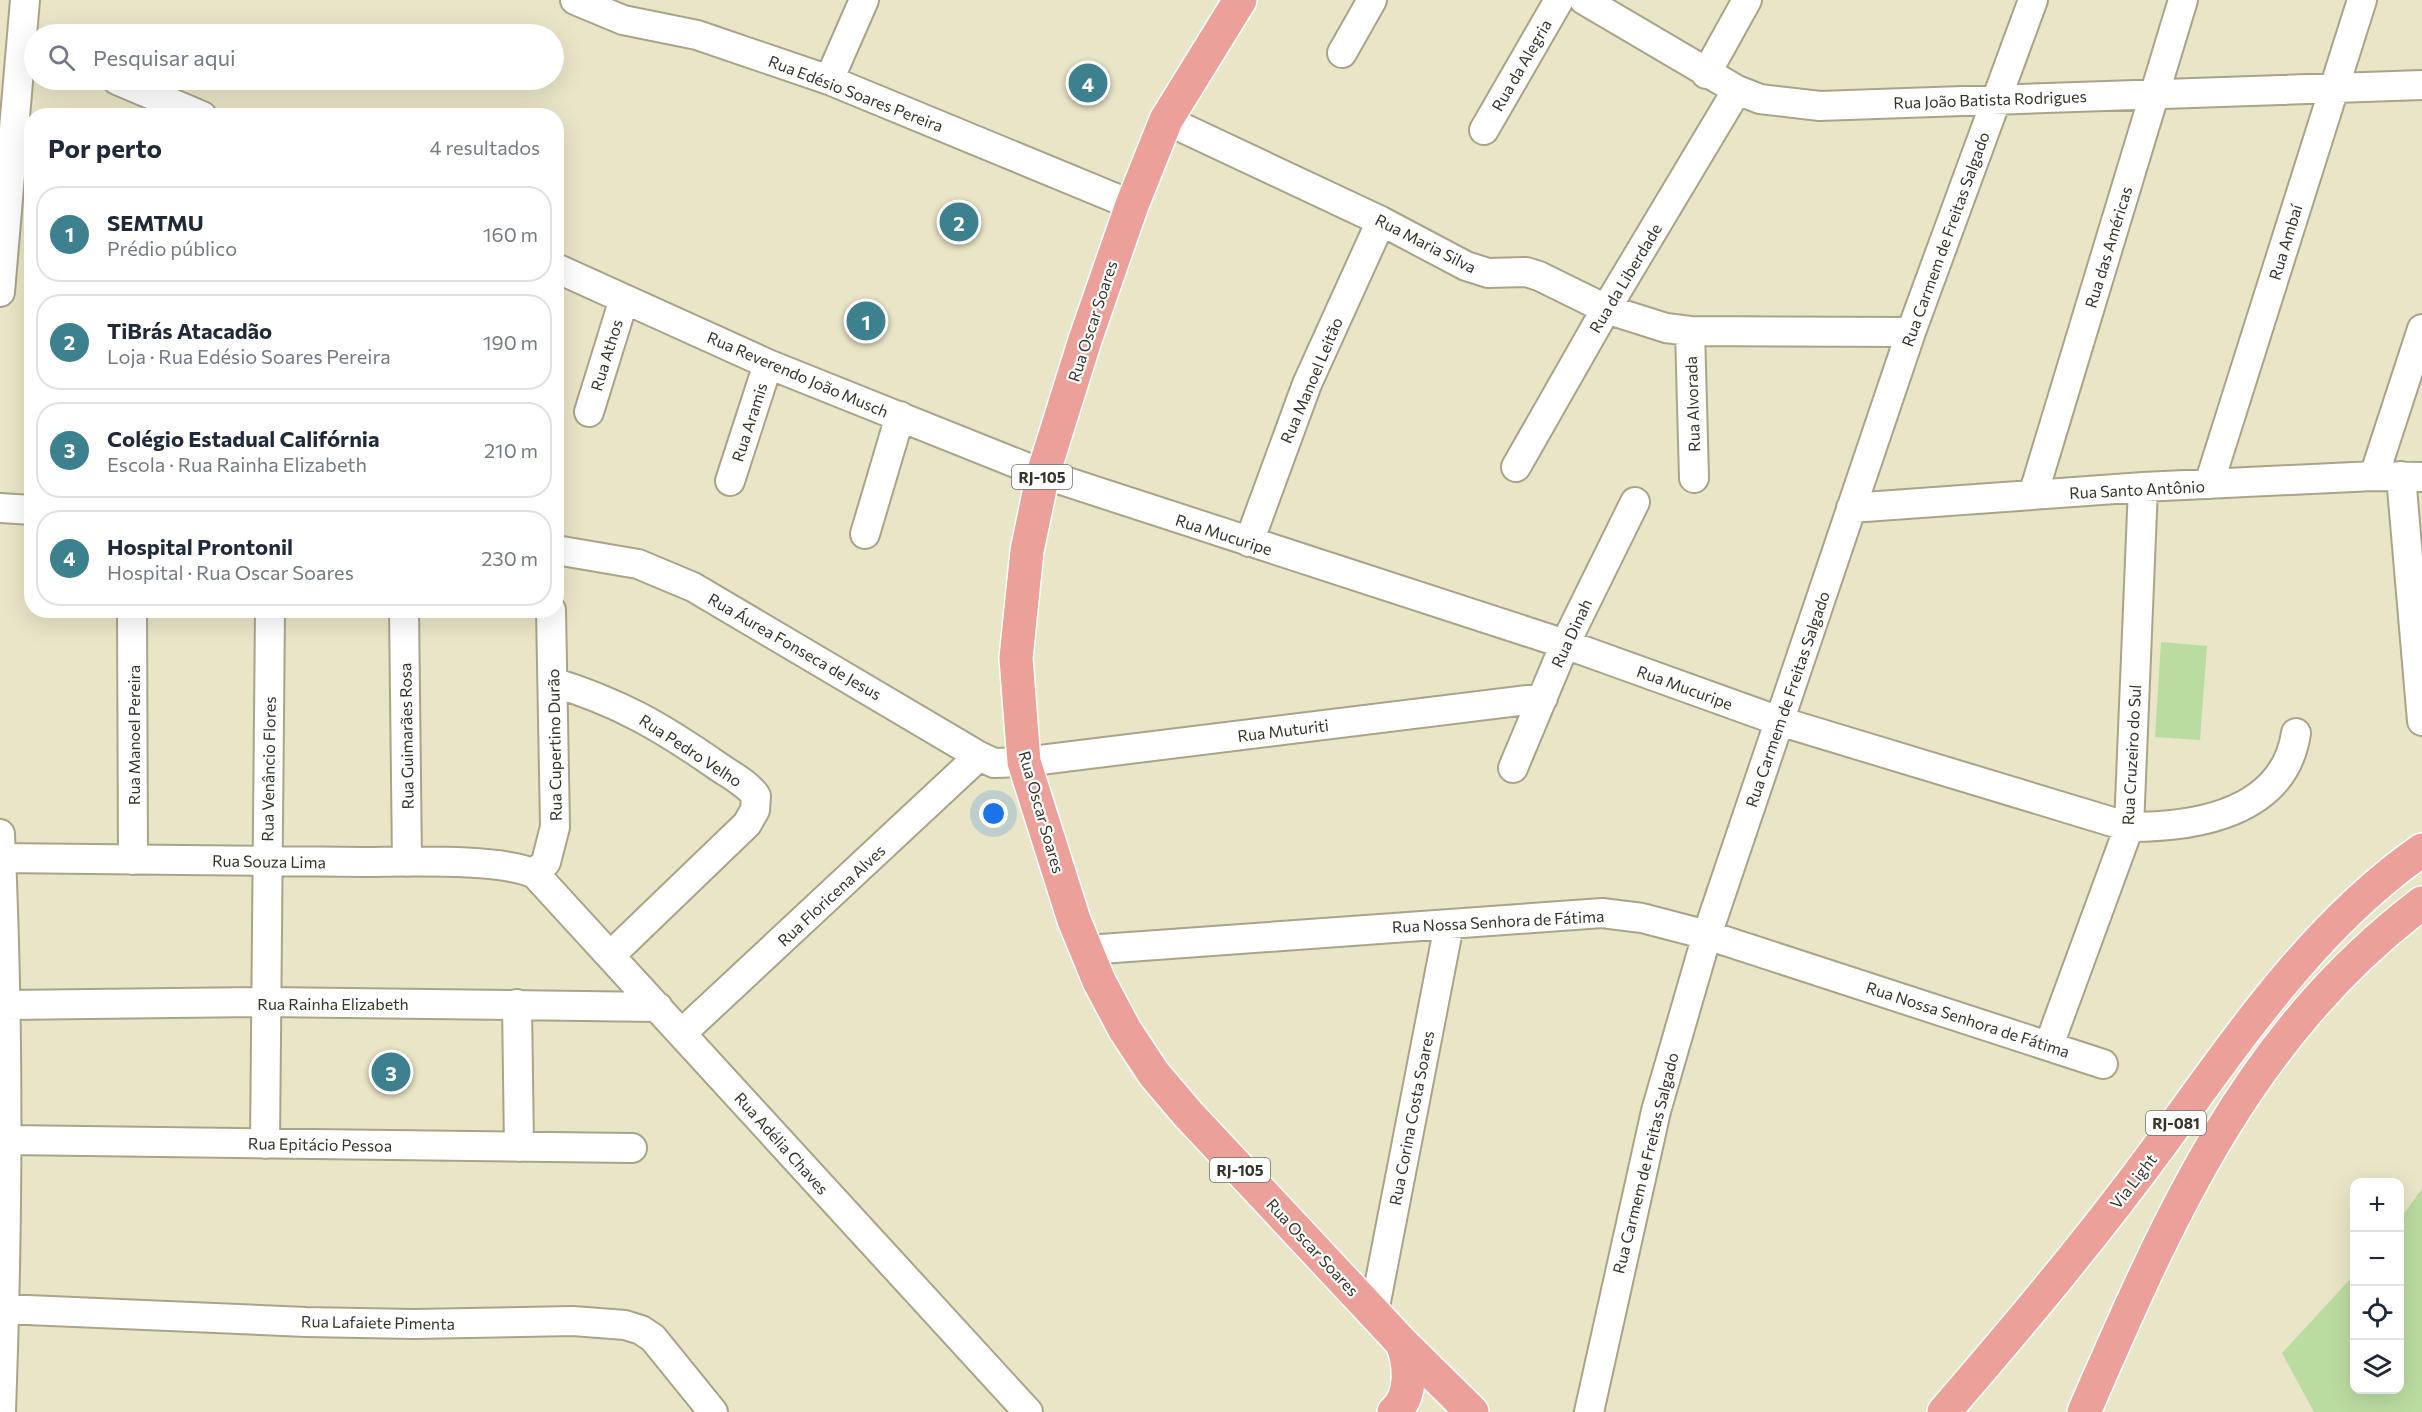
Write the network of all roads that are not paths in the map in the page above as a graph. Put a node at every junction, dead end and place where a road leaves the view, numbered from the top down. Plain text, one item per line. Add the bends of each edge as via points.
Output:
1 (25, 0) edge
2 (575, 0) edge
3 (864, 0) edge
4 (1240, 0) edge
5 (1372, 0) edge
6 (1559, 0) edge
7 (1584, 0) edge
8 (1747, 0) edge
9 (2033, 0) edge
10 (2183, 0) edge
11 (2362, 0) edge
12 (627, 10) edge
13 (27, 24) edge
14 (1342, 53) dead end
15 (1706, 74) junction
16 (24, 80) edge
17 (829, 81) junction
18 (2422, 85) edge
19 (2333, 89) junction
20 (141, 90) edge
21 (1737, 90) junction
22 (2154, 93) junction
23 (1996, 98) junction
24 (183, 108) edge
25 (1166, 120) junction
26 (1484, 130) dead end
27 (1132, 205) junction
28 (1381, 220) junction
29 (564, 272) edge
30 (0, 292) edge
31 (624, 299) junction
32 (1606, 309) junction
33 (2422, 329) edge
34 (1690, 331) junction
35 (1911, 332) junction
36 (768, 364) junction
37 (589, 412) dead end
38 (900, 416) junction
39 (1516, 467) dead end
40 (1043, 474) junction
41 (2399, 477) edge
42 (1694, 478) dead end
43 (730, 481) dead end
44 (2209, 484) junction
45 (2143, 487) junction
46 (2033, 495) junction
47 (1635, 502) dead end
48 (0, 508) edge
49 (1851, 508) junction
50 (24, 510) edge
51 (865, 534) dead end
52 (1249, 542) junction
53 (564, 551) edge
54 (132, 618) edge
55 (270, 618) edge
56 (404, 618) edge
57 (551, 618) edge
58 (1565, 644) junction
59 (553, 682) junction
60 (1543, 698) junction
61 (1779, 721) junction
62 (2422, 721) edge
63 (2296, 733) dead end
64 (979, 756) junction
65 (1024, 762) junction
66 (1513, 768) dead end
67 (2129, 827) junction
68 (1, 846) edge
69 (2422, 850) edge
70 (133, 860) junction
71 (268, 861) junction
72 (407, 862) junction
73 (535, 874) junction
74 (2422, 903) edge
75 (1449, 925) junction
76 (1707, 935) junction
77 (1087, 950) junction
78 (610, 955) junction
79 (266, 1002) junction
80 (518, 1004) junction
81 (7, 1005) junction
82 (658, 1007) junction
83 (682, 1033) junction
84 (2049, 1045) junction
85 (2103, 1064) dead end
86 (8, 1140) junction
87 (265, 1144) junction
88 (519, 1147) junction
89 (632, 1148) dead end
90 (4, 1309) junction
91 (1374, 1312) junction
92 (1402, 1343) junction
93 (1467, 1408) edge
94 (1397, 1409) edge
95 (1, 1412) edge
96 (713, 1412) edge
97 (1028, 1412) edge
98 (1588, 1412) edge
99 (1944, 1412) edge
100 (2084, 1412) edge

1 - 13 street
2 - 12 street, Rua Edésio Soares Pereira
3 - 17 street
4 - 25 main road, Rua Oscar Soares / RJ-105
5 - 14 street
6 - 26 street, Rua da Alegria
7 - 15 street, Rua João Batista Rodrigues
8 - 15 street
9 - 23 street, Rua Carmem de Freitas Salgado
10 - 22 street, Rua das Américas
11 - 19 street, Rua Ambaí
12 - 17 street, Rua Edésio Soares Pereira
15 - 21 street, Rua João Batista Rodrigues
16 - 30 street
17 - 27 street, Rua Edésio Soares Pereira
18 - 19 street, Rua João Batista Rodrigues
19 - 22 street, Rua João Batista Rodrigues
19 - 44 street, Rua Ambaí
20 - 24 street
21 - 23 street, Rua João Batista Rodrigues via 1760,99 1820,106
21 - 32 street, Rua da Liberdade
22 - 23 street, Rua João Batista Rodrigues
22 - 46 street, Rua das Américas
23 - 35 street, Rua Carmem de Freitas Salgado
25 - 27 main road, Rua Oscar Soares / RJ-105
25 - 28 street, Rua Maria Silva
27 - 40 main road, Rua Oscar Soares / RJ-105
28 - 32 street, Rua Maria Silva via 1477,270 1539,276
28 - 52 street, Rua Manoel Leitão via 1307,384
29 - 31 street, Rua Reverendo João Musch
31 - 36 street, Rua Reverendo João Musch
31 - 37 street, Rua Athos
32 - 34 street, Rua Maria Silva via 1666,328
32 - 39 street, Rua da Liberdade
33 - 41 street
34 - 35 street, Rua Maria Silva
34 - 42 street, Rua Alvorada
35 - 49 street, Rua Carmem de Freitas Salgado
36 - 38 street, Rua Reverendo João Musch
36 - 43 street, Rua Aramis
38 - 40 street, Rua Reverendo João Musch
38 - 51 street
40 - 52 street, Rua Mucuripe
40 - 65 main road, Rua Oscar Soares / RJ-105 via 1028,551 1016,658
41 - 44 street, Rua Santo Antônio
41 - 62 street
44 - 45 street, Rua Santo Antônio
45 - 46 street, Rua Santo Antônio
45 - 67 street, Rua Cruzeiro do Sul
46 - 49 street, Rua Santo Antônio
47 - 58 street, Rua Dinah
48 - 50 street
49 - 61 street, Rua Carmem de Freitas Salgado
52 - 58 street, Rua Mucuripe
53 - 64 street, Rua Áurea Fonseca de Jesus via 638,564 693,587
54 - 70 street, Rua Manoel Pereira
55 - 71 street, Rua Venâncio Flores
56 - 72 street, Rua Guimarães Rosa
57 - 59 street, Rua Cupertino Durão
58 - 60 street, Rua Dinah
58 - 61 street, Rua Mucuripe
59 - 73 street, Rua Cupertino Durão via 555,827 546,862
59 - 78 street, Rua Pedro Velho via 633,712 678,739 756,796 755,810 747,824
60 - 65 street, Rua Muturiti
60 - 66 street, Rua Dinah
61 - 67 street, Rua Mucuripe
61 - 76 street, Rua Carmem de Freitas Salgado
63 - 67 street, Rua Mucuripe via 2281,772 2250,802 2206,822
64 - 65 street, Rua Áurea Fonseca de Jesus via 994,763
64 - 83 street, Rua Floricena Alves
65 - 77 main road, Rua Oscar Soares / RJ-105
67 - 84 street, Rua Cruzeiro do Sul
68 - 70 street, Rua Souza Lima
68 - 81 street
69 - 99 main road, Via Light / RJ-081 via 2353,904 2314,944 2051,1287
70 - 71 street, Rua Souza Lima
71 - 72 street, Rua Souza Lima
71 - 79 street, Rua Venâncio Flores
72 - 73 street, Rua Souza Lima via 503,866
73 - 78 street, Rua Adélia Chaves
74 - 100 main road, RJ-081 via 2352,962 2282,1041 2246,1089 2200,1163 2164,1234
75 - 76 street, Rua Nossa Senhora de Fátima via 1602,913 1642,918
75 - 77 street, Rua Nossa Senhora de Fátima
75 - 91 street, Rua Corina Costa Soares
76 - 84 street, Rua Nossa Senhora de Fátima
76 - 98 street, Rua Carmem de Freitas Salgado via 1659,1100
77 - 91 main road, Rua Oscar Soares / RJ-105 via 1125,1030 1154,1074
78 - 82 street, Rua Adélia Chaves
79 - 80 street, Rua Rainha Elizabeth
79 - 81 street, Rua Rainha Elizabeth
79 - 87 street, Rua Venâncio Flores
80 - 82 street, Rua Rainha Elizabeth
80 - 88 street
81 - 86 street
82 - 83 street, Rua Adélia Chaves
83 - 97 street, Rua Adélia Chaves
84 - 85 street, Rua Nossa Senhora de Fátima
86 - 87 street, Rua Epitácio Pessoa
86 - 90 street
87 - 88 street, Rua Epitácio Pessoa
88 - 89 street, Rua Epitácio Pessoa
90 - 95 street
90 - 96 street, Rua Lafaiete Pimenta via 306,1322 625,1325 653,1338
91 - 92 main road, Rua Oscar Soares / RJ-105
92 - 93 main road, Rua Oscar Soares / RJ-105
92 - 94 main road, RJ-105 via 1408,1372
93 - 94 main road, RJ-105 via 1437,1401

